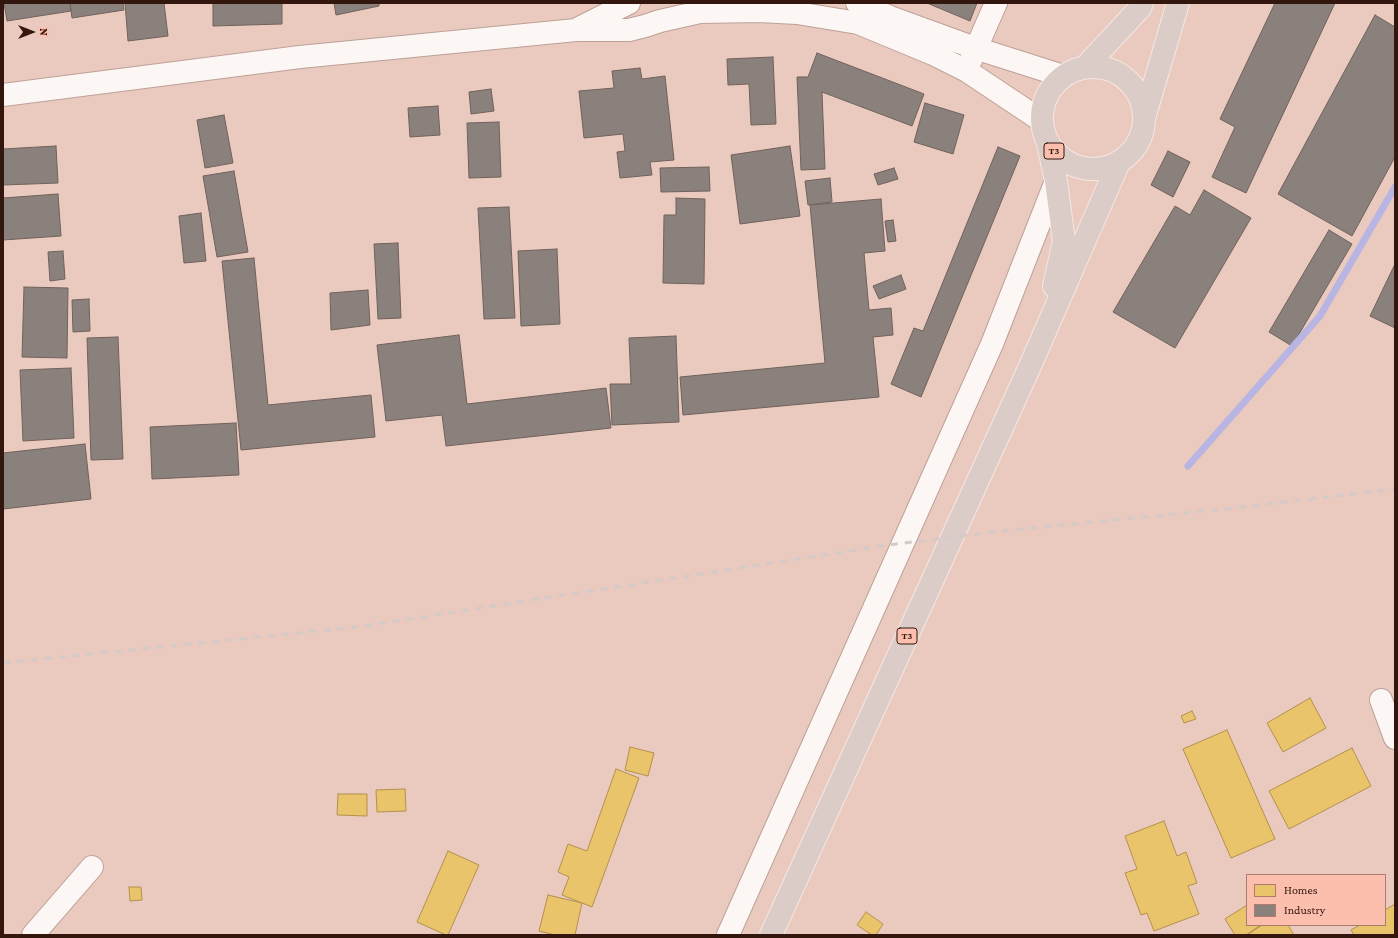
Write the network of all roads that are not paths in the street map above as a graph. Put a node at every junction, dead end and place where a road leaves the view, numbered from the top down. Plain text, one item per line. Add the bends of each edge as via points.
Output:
1 (629, 3) edge
2 (857, 3) edge
3 (996, 3) edge
4 (1142, 3) edge
5 (1178, 3) edge
6 (694, 7) edge
7 (799, 8) edge
8 (576, 30) junction
9 (976, 48) junction
10 (1085, 67) junction
11 (967, 71) junction
12 (1063, 76) junction
13 (3, 95) edge
14 (1144, 115) junction
15 (1042, 121) junction
16 (1048, 144) junction
17 (1119, 162) junction
18 (1056, 181) junction
19 (1043, 336) junction
20 (1381, 700) dead end
21 (1395, 738) edge
22 (92, 867) dead end
23 (33, 935) edge
24 (728, 935) edge
25 (771, 935) edge

1 - 8 street
2 - 9 street
3 - 9 street
4 - 10 highway, T3
5 - 14 highway, T3
6 - 7 street via 752,11
6 - 8 street via 629,30
7 - 11 street via 858,23
8 - 13 street via 300,57
9 - 11 street
9 - 12 street
10 - 12 highway, T3
10 - 14 highway, T3 via 1103,67 1120,74 1132,84 1141,99
11 - 15 street
12 - 15 highway, T3 via 1050,88 1043,104
14 - 17 highway, T3 via 1144,130 1139,143
15 - 16 highway, T3 via 1043,133
16 - 17 highway, T3 via 1059,158 1087,169 1104,168
16 - 18 highway, T3
17 - 19 highway, T3
18 - 19 highway, T3 via 1064,242
18 - 24 street via 992,344
19 - 25 highway, T3
20 - 21 street
22 - 23 street

